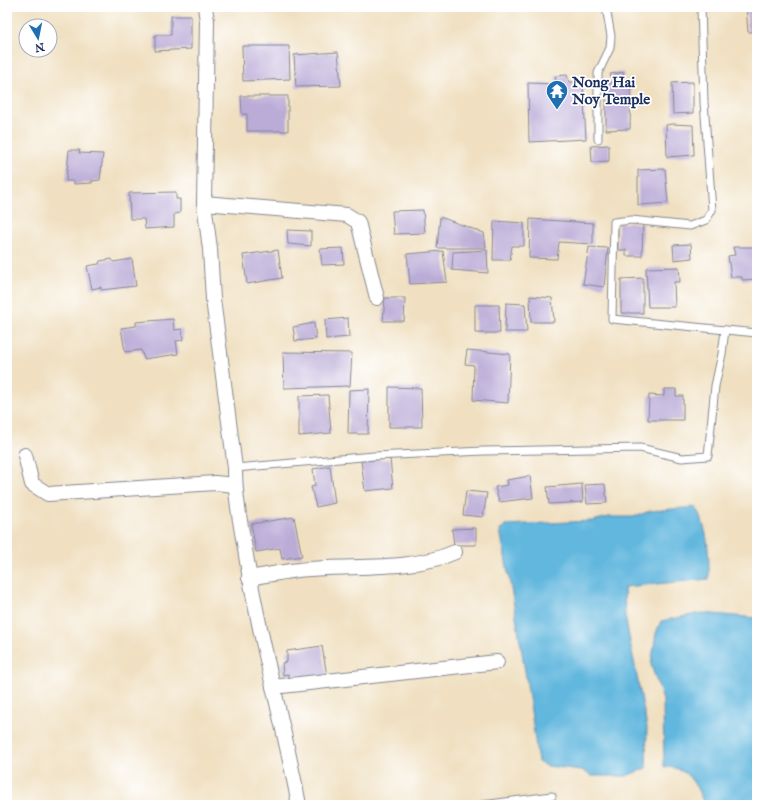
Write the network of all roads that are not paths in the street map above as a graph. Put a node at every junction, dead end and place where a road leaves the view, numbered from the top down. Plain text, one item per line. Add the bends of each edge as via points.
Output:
1 (205, 7) edge
2 (606, 7) edge
3 (701, 7) edge
4 (598, 139) dead end
5 (204, 203) junction
6 (377, 298) dead end
7 (725, 330) junction
8 (757, 333) edge
9 (25, 455) dead end
10 (235, 468) junction
11 (235, 485) junction
12 (455, 552) dead end
13 (249, 578) junction
14 (497, 662) dead end
15 (273, 687) junction
16 (552, 796) dead end
17 (299, 805) edge
18 (482, 805) edge

1 - 5 street via 207,21
2 - 4 lane via 611,36 610,48 598,73
3 - 7 lane via 704,102 712,210 706,220 690,226 630,220 614,222 612,319
5 - 6 street via 347,215 358,222
5 - 10 street via 213,299
7 - 8 lane
7 - 10 lane via 715,386 708,456 682,458 640,448 492,451 366,457
9 - 11 street via 32,484 48,494 215,483
10 - 11 street
11 - 13 street
12 - 13 street via 440,559 381,566 310,568
13 - 15 street
14 - 15 street
15 - 17 street
16 - 18 lane

